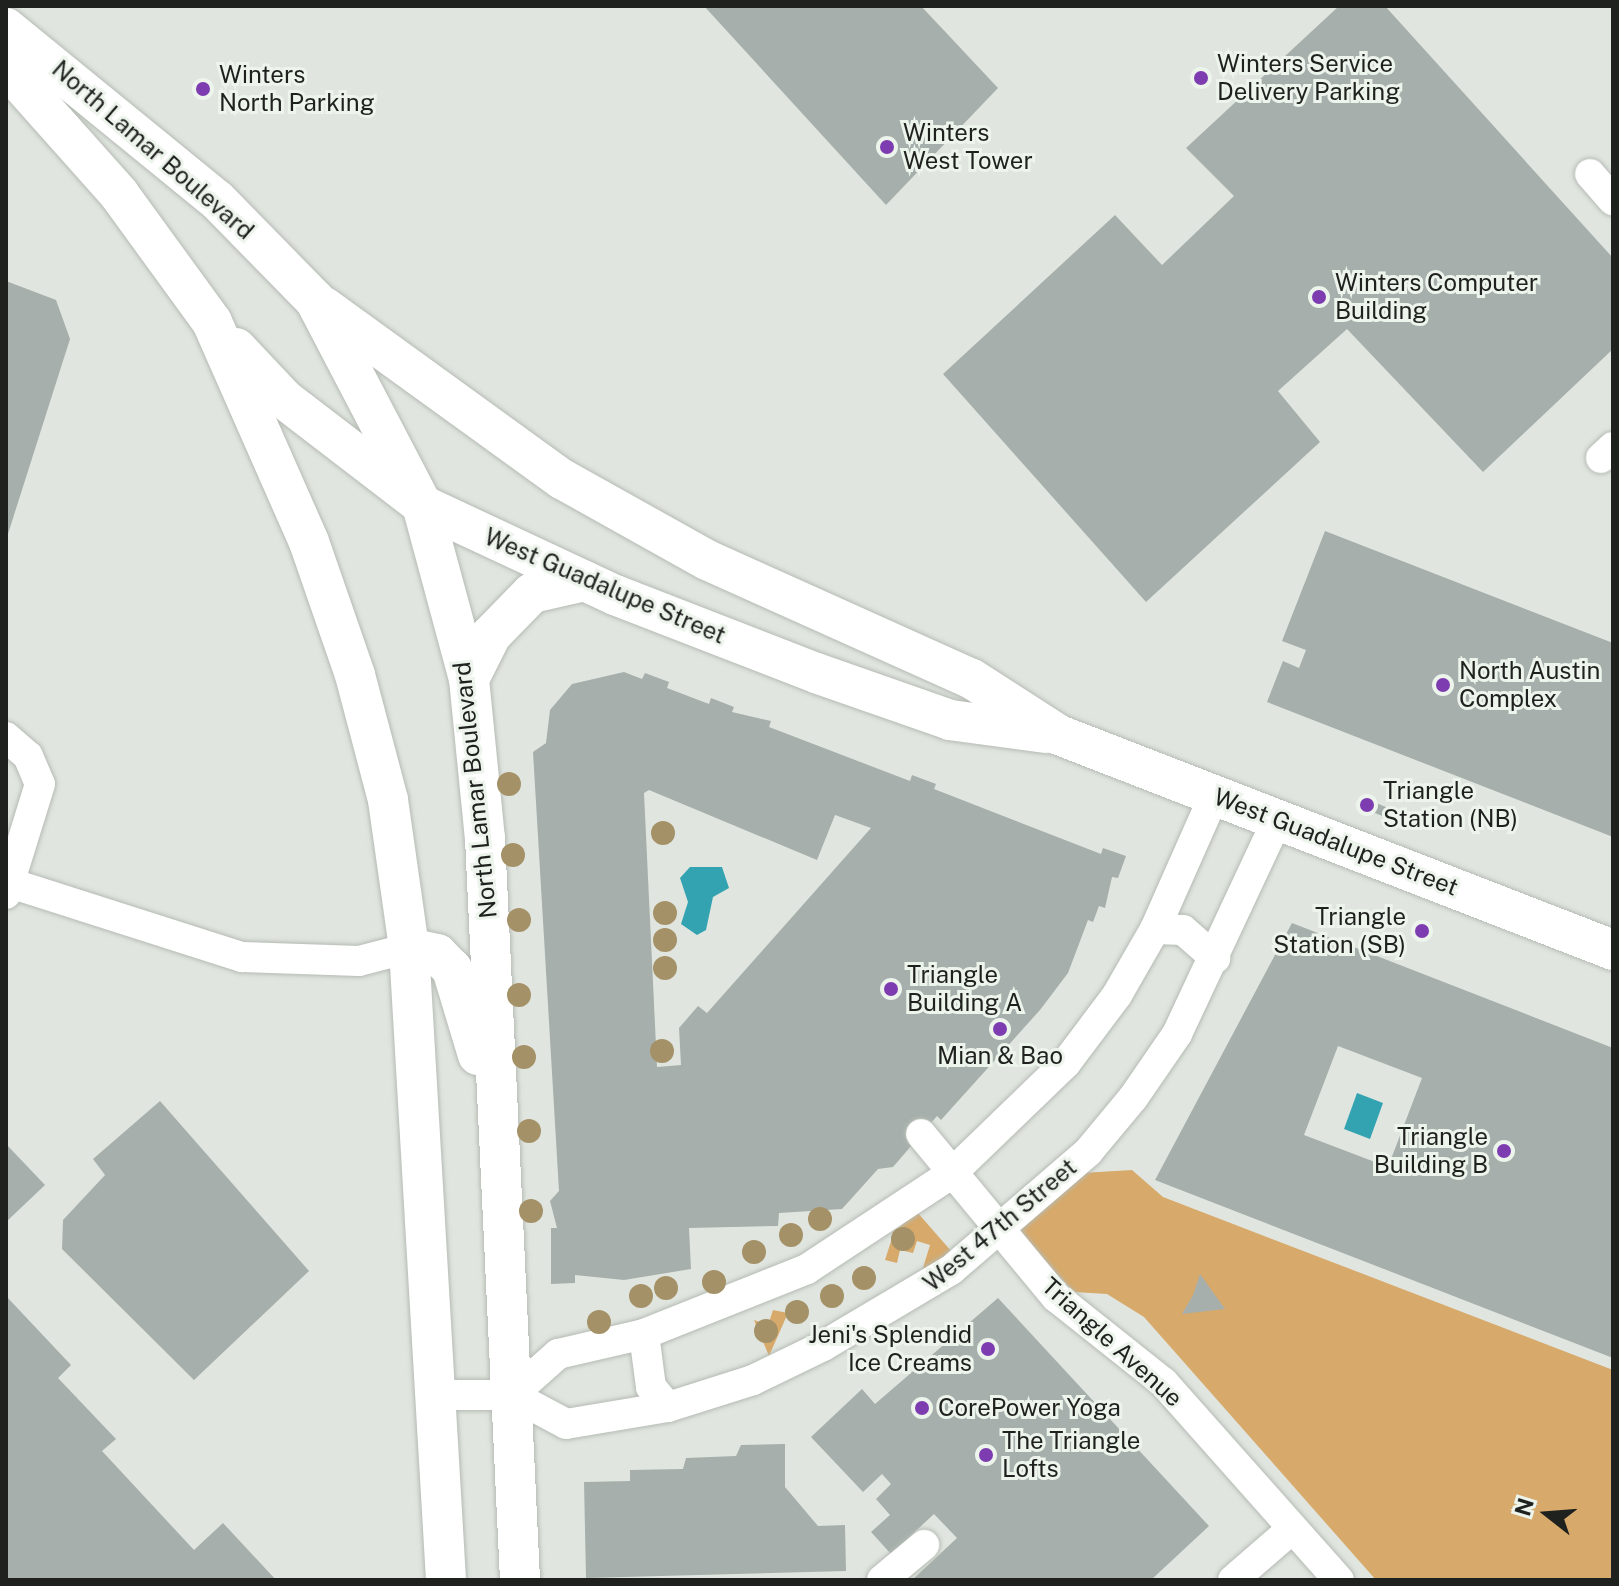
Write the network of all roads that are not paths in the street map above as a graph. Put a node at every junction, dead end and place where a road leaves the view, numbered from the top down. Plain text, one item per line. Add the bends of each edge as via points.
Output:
1 (6, 28) edge
2 (6, 67) edge
3 (1590, 174) dead end
4 (1613, 200) edge
5 (315, 300) junction
6 (212, 322) junction
7 (422, 505) junction
8 (585, 581) junction
9 (469, 679) junction
10 (1059, 735) junction
11 (6, 737) edge
12 (1214, 796) junction
13 (1277, 821) junction
14 (8, 888) edge
15 (1155, 929) junction
16 (409, 948) junction
17 (1613, 950) edge
18 (1215, 958) junction
19 (921, 1134) dead end
20 (500, 1145) junction
21 (951, 1174) junction
22 (997, 1233) junction
23 (644, 1334) junction
24 (436, 1395) junction
25 (512, 1395) junction
26 (668, 1407) junction
27 (1293, 1528) junction
28 (924, 1545) dead end
29 (446, 1580) edge
30 (520, 1580) edge
31 (882, 1580) edge
32 (1233, 1580) edge
33 (1339, 1580) edge

1 - 5 main road, North Lamar Boulevard via 217,200
2 - 6 main road, North Lamar Boulevard via 119,194
3 - 4 street
5 - 7 main road, North Lamar Boulevard
5 - 10 main road, West Guadalupe Street via 575,486 707,560 972,679
6 - 7 main road, West Guadalupe Street via 284,399
6 - 16 main road, North Lamar Boulevard via 309,542 355,675 388,800
7 - 8 main road, West Guadalupe Street
7 - 9 main road, North Lamar Boulevard
8 - 9 main road via 532,593 491,635
8 - 10 main road, West Guadalupe Street via 950,720
9 - 20 main road, North Lamar Boulevard via 485,838
10 - 12 main road, West Guadalupe Street
11 - 14 street via 28,756 40,784
12 - 13 main road, West Guadalupe Street
12 - 15 street
13 - 17 main road, West Guadalupe Street
13 - 18 street, West 47th Street
14 - 16 street via 242,957 359,961
15 - 18 street via 1183,930
15 - 21 street via 1066,1063
16 - 20 main road via 437,954 452,969
16 - 24 main road, North Lamar Boulevard
18 - 22 street, West 47th Street via 1177,1034 1133,1098 1088,1152 1059,1171
19 - 21 street, Triangle Avenue
20 - 25 main road, North Lamar Boulevard
21 - 22 street, Triangle Avenue
21 - 23 street via 807,1269
22 - 26 street, West 47th Street via 893,1308 823,1346 753,1380
22 - 27 street, Triangle Avenue via 1056,1297 1163,1382
23 - 25 street via 558,1354
23 - 26 street via 651,1387
24 - 25 street, West 47th Street
24 - 29 main road, North Lamar Boulevard
25 - 26 street, West 47th Street via 566,1424
25 - 30 main road, North Lamar Boulevard
27 - 32 street
27 - 33 street, Triangle Avenue
28 - 31 street

